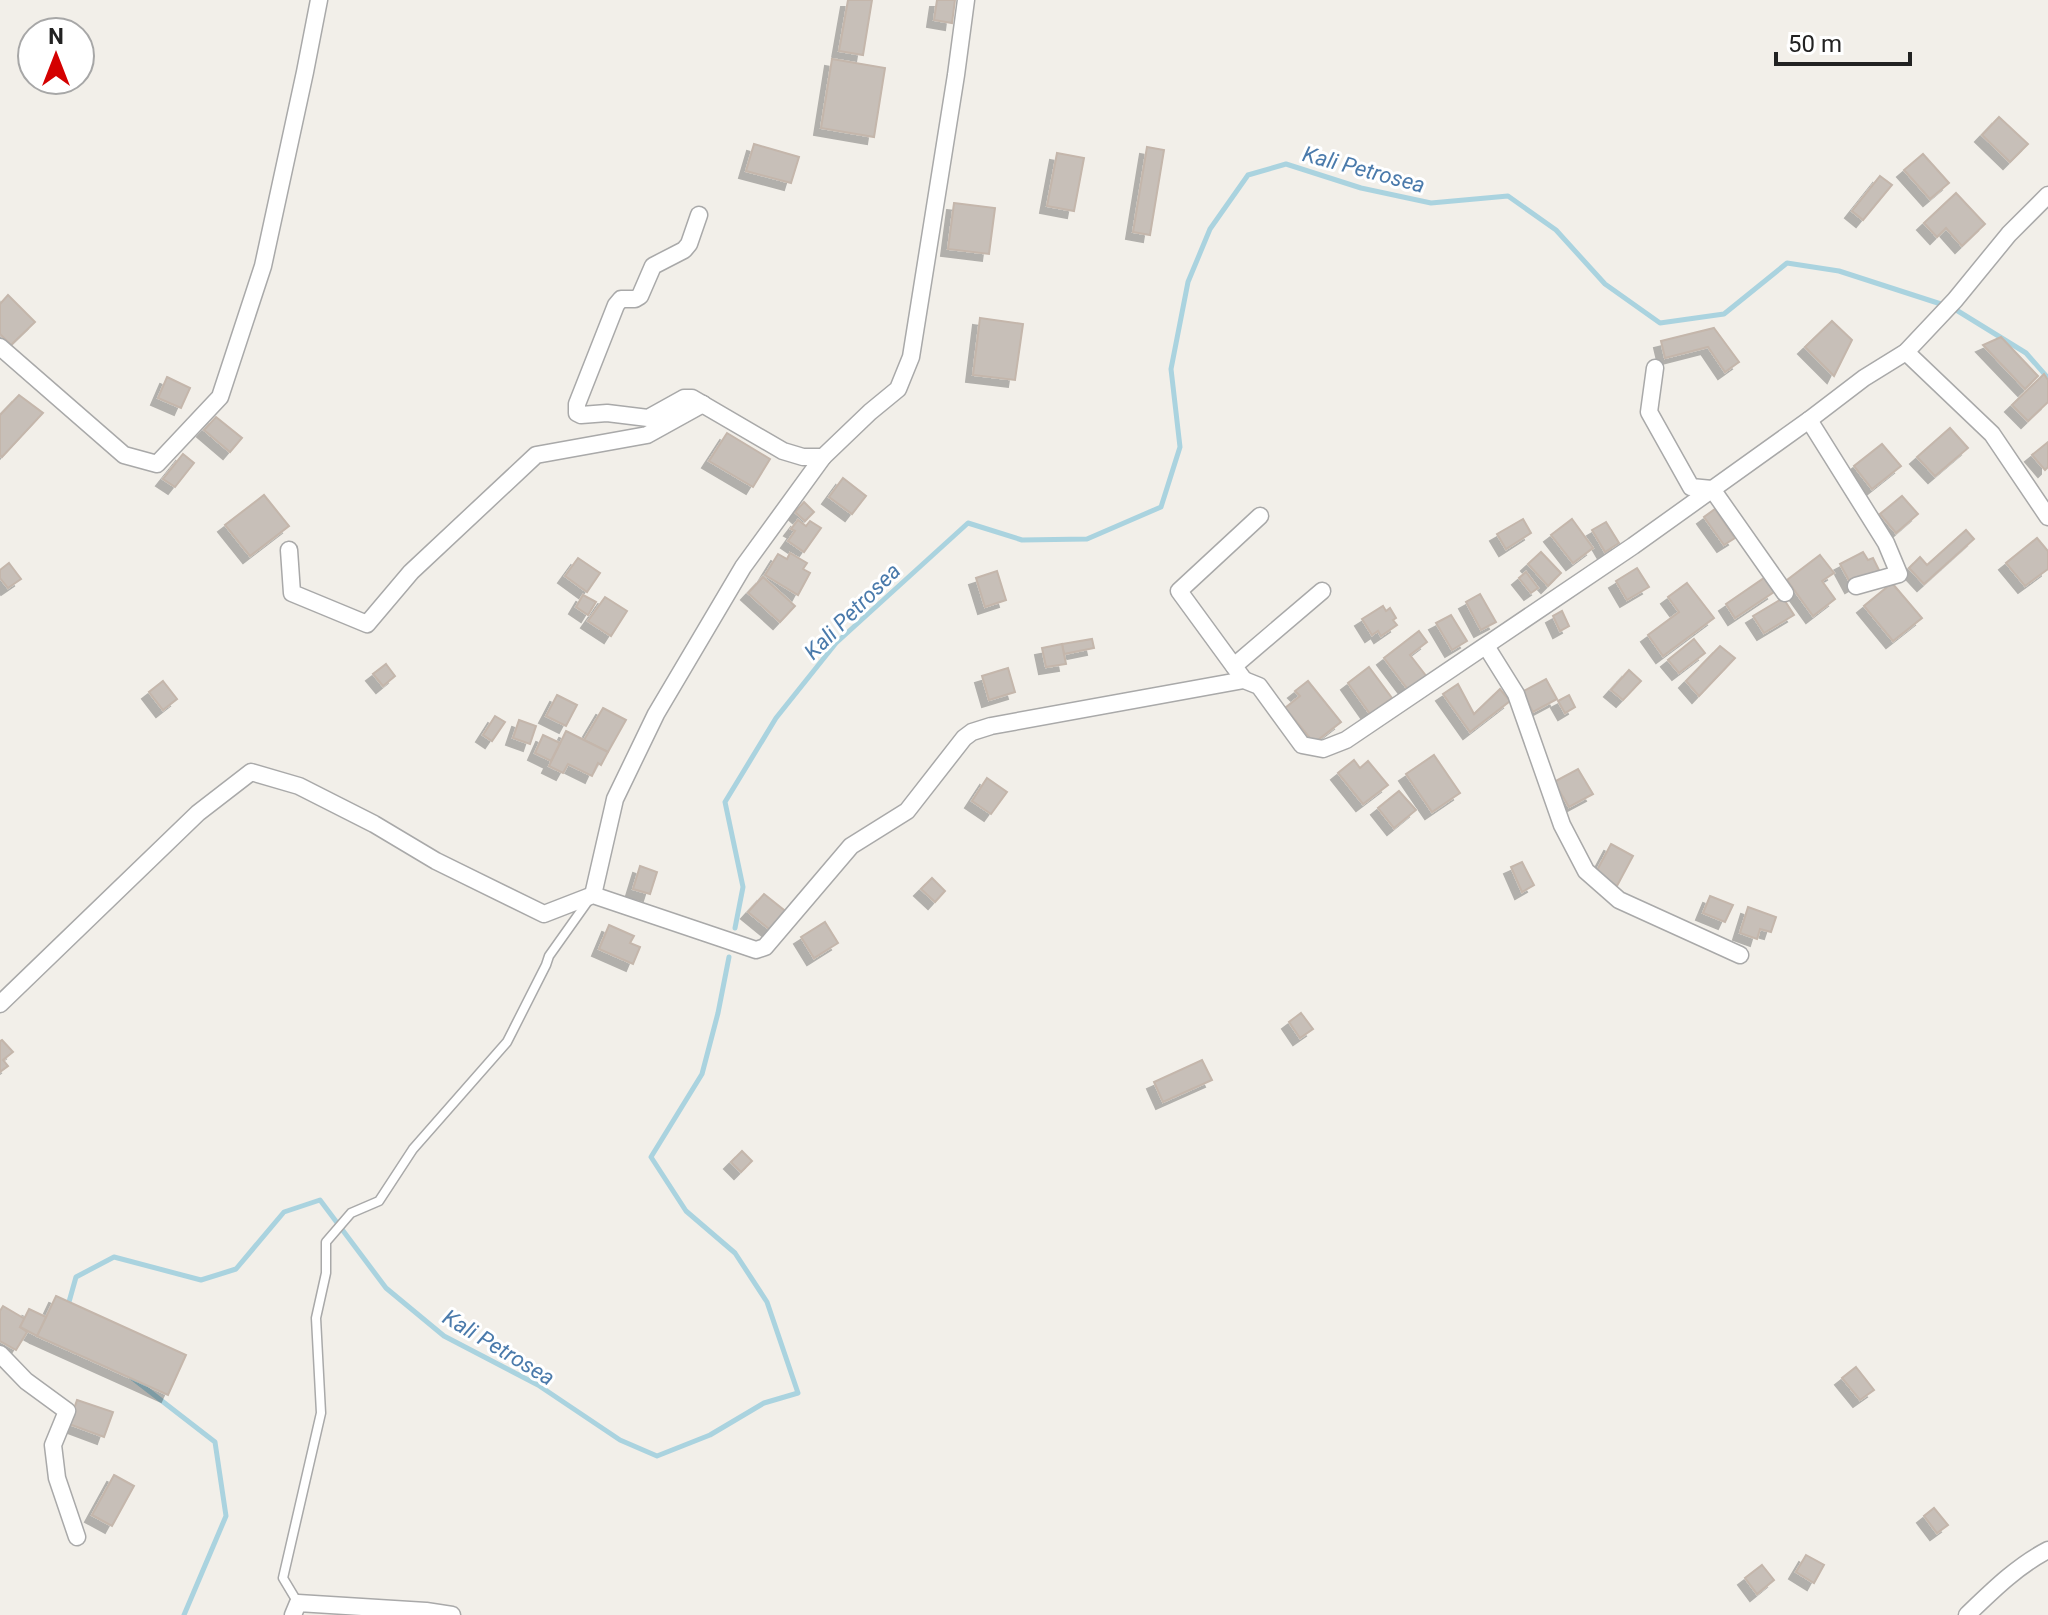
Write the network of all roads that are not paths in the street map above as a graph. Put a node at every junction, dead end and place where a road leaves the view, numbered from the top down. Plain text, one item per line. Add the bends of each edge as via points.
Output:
1 (319, 0) edge
2 (966, 0) edge
3 (2048, 195) edge
4 (699, 215) dead end
5 (0, 347) edge
6 (1906, 352) junction
7 (1655, 368) dead end
8 (703, 404) junction
9 (1809, 420) junction
10 (823, 457) junction
11 (1712, 489) junction
12 (1260, 516) dead end
13 (2048, 517) edge
14 (289, 550) dead end
15 (1856, 586) dead end
16 (1322, 591) dead end
17 (1785, 593) dead end
18 (1486, 646) junction
19 (1239, 673) junction
20 (593, 895) junction
21 (1740, 955) dead end
22 (0, 1004) edge
23 (0, 1354) edge
24 (77, 1537) dead end
25 (2048, 1550) edge
26 (296, 1609) edge
27 (452, 1615) edge
28 (1967, 1615) edge

1 - 5 street via 263,266 220,397 157,464 124,455
2 - 10 street via 911,357 898,389
3 - 6 street
4 - 8 street via 684,250 653,266 640,296 623,298 616,305 577,413 648,418 684,398
6 - 9 street
6 - 13 street via 1992,434
7 - 11 street via 1649,412 1691,487
8 - 10 street via 783,451
8 - 14 street via 647,435 536,455 411,572 367,624 292,593
9 - 11 street
9 - 15 street via 1886,543 1899,574
10 - 20 street via 743,567 656,714 615,799
11 - 17 street
11 - 18 street
12 - 19 street via 1179,591
16 - 19 street
18 - 19 street via 1346,740 1323,749 1302,745 1259,686
18 - 21 street via 1516,694 1562,825 1586,871 1619,900
19 - 20 street via 972,732 907,811 851,846 761,950
20 - 22 street via 544,914 299,786 251,772 198,813
20 - 26 lane via 549,956 507,1042 413,1149 379,1201 351,1213 326,1242 326,1273 316,1318 321,1413 283,1578
23 - 24 street via 67,1411 53,1445 57,1478
25 - 28 street
26 - 27 street

